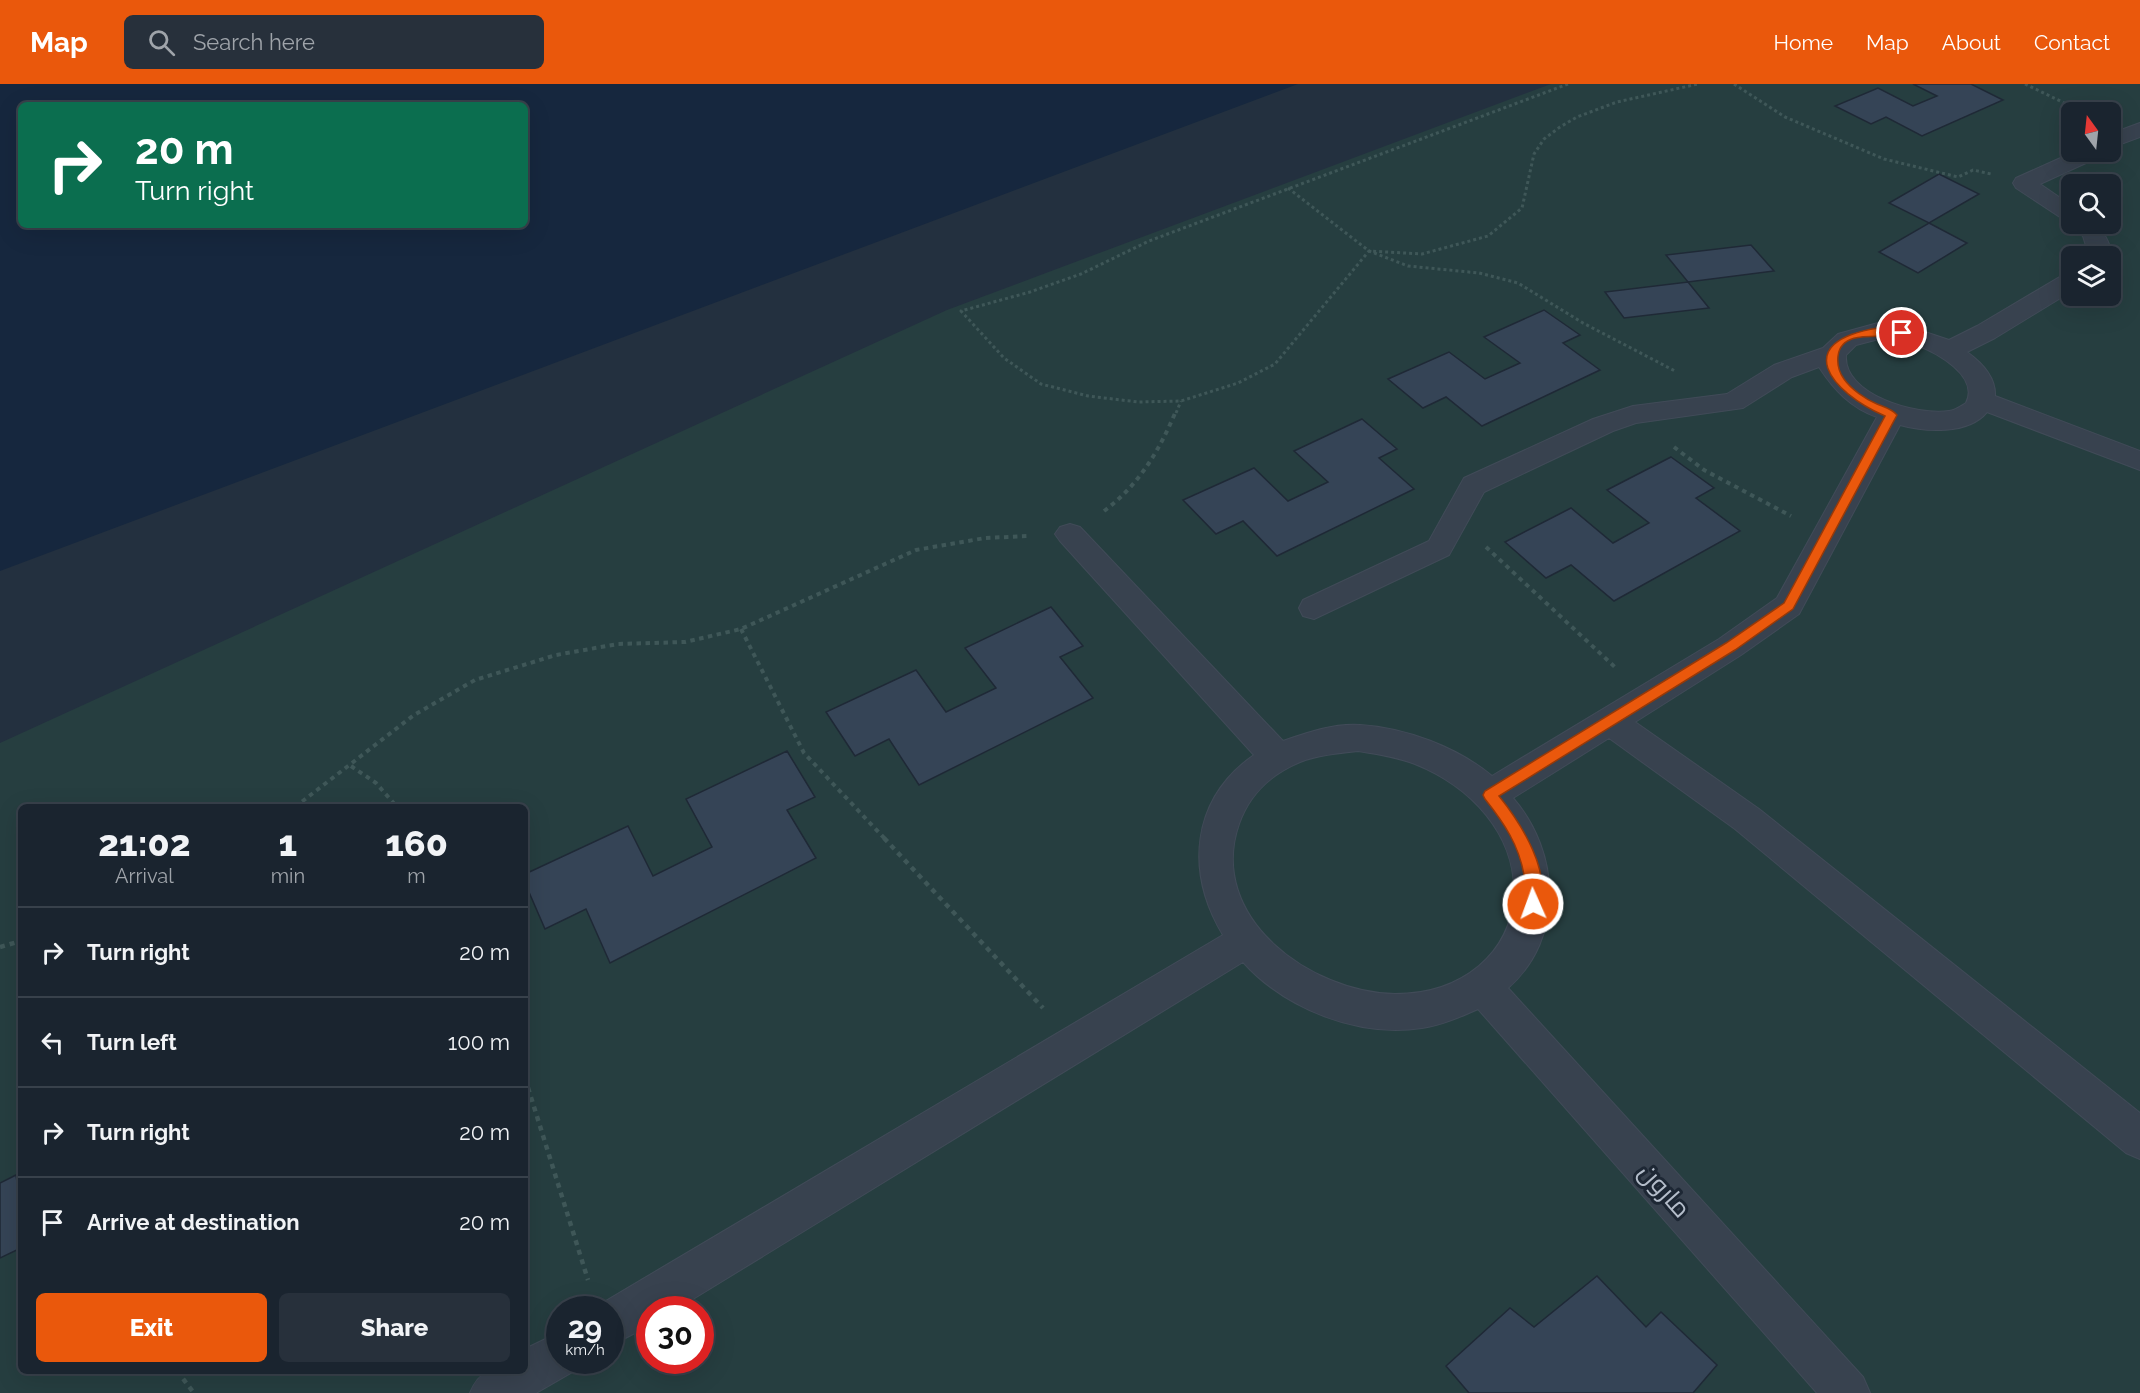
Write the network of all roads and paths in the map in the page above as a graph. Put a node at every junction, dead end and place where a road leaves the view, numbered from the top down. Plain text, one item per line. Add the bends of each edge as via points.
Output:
1 (1568, 84) edge
2 (1698, 84) edge
3 (1734, 84) edge
4 (2025, 84) edge
5 (2062, 102) edge
6 (2140, 129) edge
7 (2121, 137) edge
8 (2069, 162) edge
9 (2024, 183) junction
10 (1288, 188) junction
11 (2061, 209) edge
12 (1369, 251) junction
13 (2061, 287) edge
14 (1950, 350) junction
15 (1833, 353) junction
16 (1981, 400) junction
17 (1181, 401) junction
18 (1734, 402) junction
19 (1634, 415) junction
20 (1892, 415) junction
21 (2140, 461) edge
22 (1455, 518) junction
23 (1070, 534) junction
24 (1827, 535) junction
25 (1314, 608) dead end
26 (741, 629) junction
27 (1648, 697) junction
28 (1610, 721) junction
29 (1277, 757) junction
30 (350, 766) junction
31 (1490, 795) junction
32 (299, 804) edge
33 (394, 804) edge
34 (18, 941) edge
35 (1246, 941) junction
36 (0, 947) edge
37 (1483, 987) junction
38 (1075, 1042) junction
39 (528, 1088) edge
40 (2140, 1139) edge
41 (590, 1287) dead end
42 (624, 1316) edge
43 (546, 1362) edge
44 (528, 1373) edge
45 (179, 1374) edge
46 (526, 1374) edge
47 (194, 1393) edge
48 (493, 1393) edge
49 (1847, 1393) edge

1 - 10 path
2 - 12 path via 1618,101 1574,119 1543,140 1529,168 1522,208 1488,236 1422,254
3 - 9 path via 1785,117 1884,159 1958,177 1973,170
4 - 5 path
6 - 7 street
8 - 9 street
9 - 11 street
10 - 12 path
10 - 17 path via 1149,241 1081,274 961,311 1004,358 1041,384 1088,396 1138,402
12 - 17 path via 1275,364 1238,383
12 - 18 path via 1408,266 1479,273 1518,283 1583,323
13 - 14 street
14 - 15 street via 1910,335 1878,331 1857,334 1841,342
14 - 16 street via 1980,379 1984,394
15 - 18 street via 1783,371
15 - 20 street via 1832,366 1851,393
16 - 20 street via 1965,417 1943,422
16 - 21 street
17 - 23 path via 1160,450 1122,499
18 - 19 street
19 - 22 street via 1603,425 1474,485
19 - 24 path via 1704,470
20 - 24 street
22 - 25 street via 1438,548
22 - 27 path
23 - 26 path via 985,538 916,550
23 - 29 street
24 - 27 street via 1788,606
26 - 30 path via 685,642 618,644 556,655 476,680 414,715
26 - 38 path via 804,753
27 - 28 street
28 - 31 street
28 - 40 street via 1747,819
29 - 31 street via 1323,741 1358,738 1394,743 1430,754
29 - 35 street via 1262,765 1240,787 1224,814 1215,844 1216,877 1226,910
30 - 32 path
30 - 33 path via 376,783
31 - 37 street via 1512,823 1528,854 1534,887 1531,920 1518,951 1497,978
34 - 36 path
35 - 37 street via 1274,970 1309,992 1348,1006 1389,1013 1430,1010 1466,998
35 - 38 street
37 - 49 street, مارون
38 - 42 street
39 - 41 path
43 - 44 street
45 - 47 path
46 - 48 street

